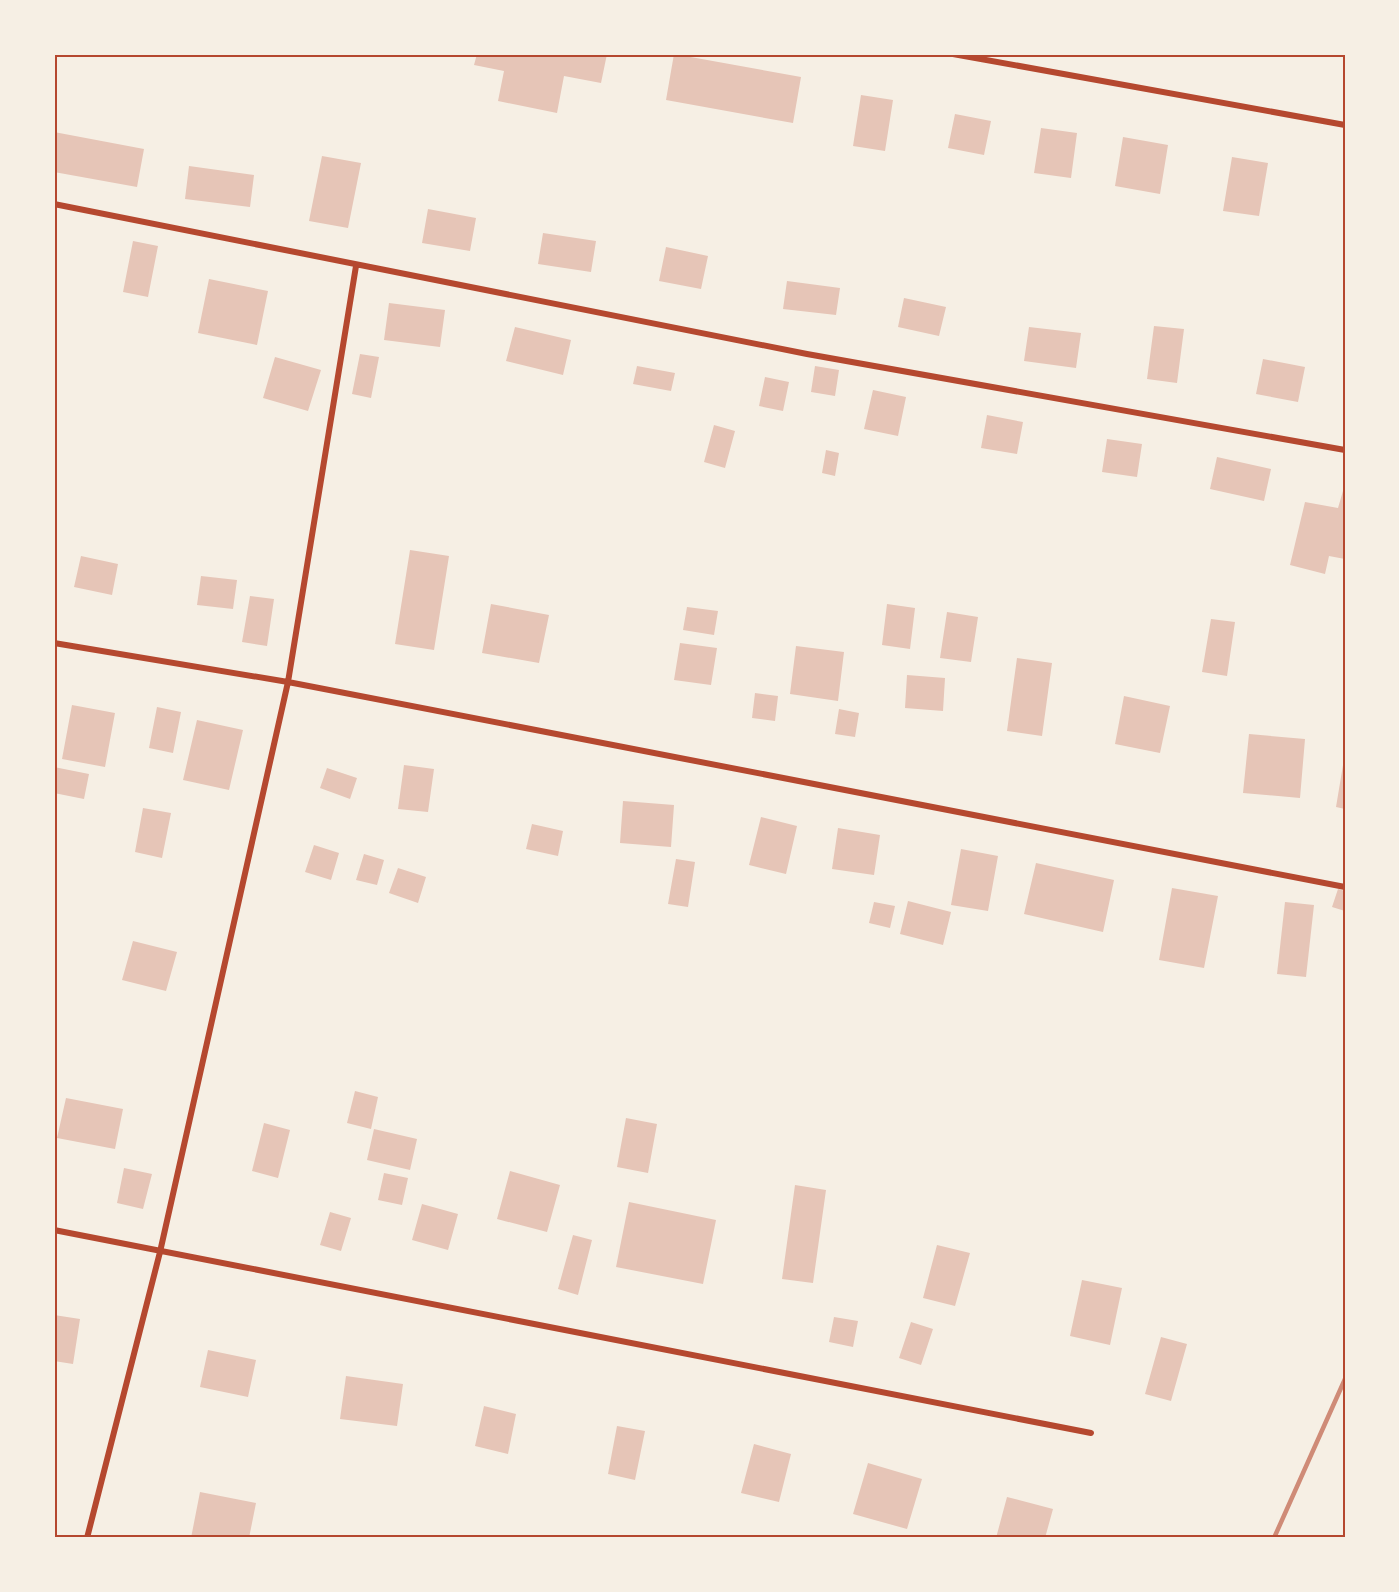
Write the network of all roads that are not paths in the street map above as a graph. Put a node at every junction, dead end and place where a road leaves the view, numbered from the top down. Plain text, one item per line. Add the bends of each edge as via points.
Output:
1 (953, 54) edge
2 (1345, 125) edge
3 (54, 204) edge
4 (356, 266) junction
5 (1345, 450) edge
6 (54, 643) edge
7 (288, 682) junction
8 (1345, 887) edge
9 (54, 1230) edge
10 (160, 1252) junction
11 (1091, 1433) dead end
12 (87, 1538) edge

1 - 2 street
3 - 4 street
4 - 5 street via 807,354
4 - 7 street
6 - 7 street
7 - 8 street
7 - 10 street
9 - 10 street
10 - 11 street
10 - 12 street

